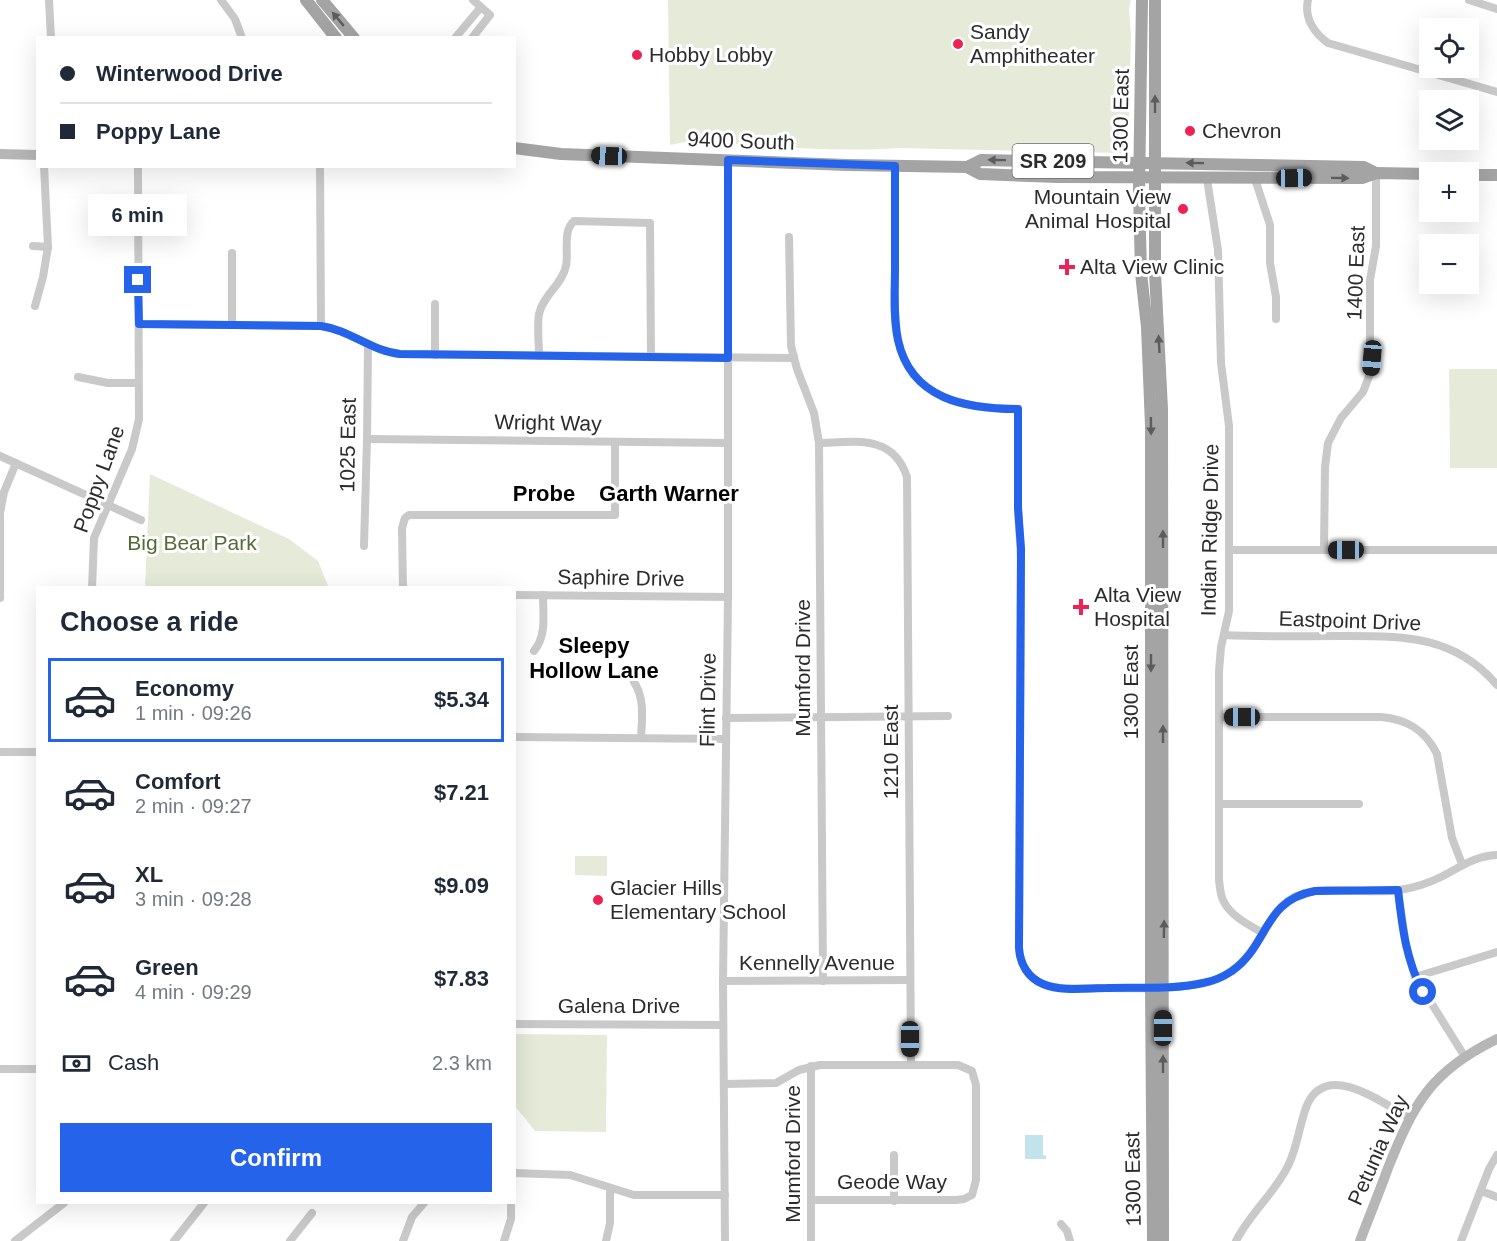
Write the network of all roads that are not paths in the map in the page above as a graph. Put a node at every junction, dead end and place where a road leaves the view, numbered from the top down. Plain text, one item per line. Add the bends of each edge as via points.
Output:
1 (49, 0) edge
2 (221, 0) edge
3 (306, 0) edge
4 (322, 0) edge
5 (473, 0) edge
6 (1142, 0) edge
7 (1155, 0) edge
8 (1308, 0) edge
9 (1469, 0) edge
10 (481, 7) junction
11 (1497, 9) edge
12 (51, 36) edge
13 (241, 36) edge
14 (334, 36) edge
15 (352, 36) edge
16 (457, 36) edge
17 (474, 36) edge
18 (1497, 92) edge
19 (516, 148) edge
20 (0, 154) edge
21 (36, 155) edge
22 (728, 160) junction
23 (1140, 163) junction
24 (1155, 163) junction
25 (895, 166) junction
26 (967, 167) junction
27 (44, 168) edge
28 (138, 168) edge
29 (320, 168) edge
30 (1376, 173) junction
31 (1419, 174) edge
32 (1479, 175) edge
33 (1497, 175) edge
34 (1140, 179) junction
35 (1155, 179) junction
36 (1208, 179) junction
37 (1255, 179) junction
38 (789, 237) dead end
39 (33, 246) dead end
40 (48, 247) junction
41 (232, 253) dead end
42 (435, 304) dead end
43 (35, 306) dead end
44 (1276, 320) dead end
45 (139, 324) junction
46 (232, 325) junction
47 (321, 326) junction
48 (368, 345) junction
49 (435, 355) junction
50 (539, 356) junction
51 (651, 357) junction
52 (728, 358) junction
53 (794, 358) junction
54 (78, 377) dead end
55 (138, 383) junction
56 (367, 439) junction
57 (615, 442) junction
58 (728, 443) junction
59 (819, 443) junction
60 (0, 456) edge
61 (16, 463) junction
62 (107, 505) junction
63 (141, 520) dead end
64 (364, 546) dead end
65 (1229, 550) junction
66 (1324, 550) junction
67 (1497, 550) edge
68 (92, 586) edge
69 (403, 586) edge
70 (516, 595) edge
71 (543, 595) junction
72 (728, 597) junction
73 (0, 598) edge
74 (1224, 636) junction
75 (534, 651) dead end
76 (1494, 674) edge
77 (634, 682) dead end
78 (1497, 685) edge
79 (948, 716) dead end
80 (821, 717) junction
81 (909, 717) junction
82 (1219, 717) junction
83 (726, 718) junction
84 (516, 737) edge
85 (641, 738) junction
86 (725, 739) junction
87 (0, 752) edge
88 (36, 752) edge
89 (1219, 804) junction
90 (1359, 804) dead end
91 (1497, 855) edge
92 (1462, 864) junction
93 (1398, 890) junction
94 (1263, 933) junction
95 (1497, 952) edge
96 (1415, 977) junction
97 (910, 980) junction
98 (723, 981) junction
99 (823, 981) junction
100 (1157, 987) junction
101 (516, 1024) edge
102 (723, 1025) junction
103 (1497, 1039) edge
104 (1465, 1057) junction
105 (911, 1065) junction
106 (811, 1066) junction
107 (0, 1069) edge
108 (36, 1069) edge
109 (724, 1084) junction
110 (1409, 1118) junction
111 (894, 1155) dead end
112 (1497, 1155) edge
113 (516, 1173) edge
114 (610, 1188) junction
115 (1481, 1191) junction
116 (725, 1196) junction
117 (1497, 1197) edge
118 (811, 1200) junction
119 (894, 1201) junction
120 (63, 1204) edge
121 (203, 1204) edge
122 (423, 1204) edge
123 (511, 1204) edge
124 (312, 1213) dead end
125 (1061, 1224) dead end
126 (177, 1240) edge
127 (15, 1241) edge
128 (290, 1241) edge
129 (403, 1241) edge
130 (504, 1241) edge
131 (606, 1241) edge
132 (725, 1241) edge
133 (811, 1241) edge
134 (1070, 1241) edge
135 (1153, 1241) edge
136 (1163, 1241) edge
137 (1236, 1241) edge
138 (1360, 1241) edge
139 (1461, 1241) edge

1 - 12 street
2 - 13 street
3 - 14 main road
15 -> 4 main road
5 - 10 street
6 - 23 main road, 1300 East
24 -> 7 main road, 1300 East
8 - 18 street via 1310,21 1319,37 1328,43
9 - 11 street
10 - 16 street
10 - 17 street via 490,15
19 - 22 main road, 9400 South / SR 209 via 561,154
20 - 21 street
22 - 25 main road, 9400 South / SR 209
22 - 52 street, Flint Drive
23 - 24 main road, 9400 South / SR 209
23 -> 26 main road, 9400 South / SR 209 via 981,160
23 - 34 main road, 1300 East
30 -> 24 main road, 9400 South / SR 209 via 1364,167
24 - 35 main road, 1300 East
25 - 26 main road, 9400 South / SR 209
25 - 100 street via 895,314 898,343 905,359 918,378 941,397 977,408 1018,409 1020,958 1031,976 1052,987
26 - 34 main road, 9400 South / SR 209 via 980,174
27 - 40 street
28 - 45 street, Poppy Lane
29 - 47 street
30 - 31 main road, 9400 South / SR 209
37 -> 30 main road, 9400 South / SR 209 via 1362,178
30 - 66 street, 1400 East via 1370,374 1363,392 1341,418 1328,442
32 - 33 main road
34 - 35 main road, 9400 South / SR 209
34 -> 100 main road, 1300 East via 1141,273 1151,426
35 - 36 main road, 9400 South / SR 209
100 -> 35 main road, 1300 East via 1162,409
36 - 37 main road, 9400 South / SR 209
36 - 65 street, Indian Ridge Drive via 1218,250 1221,363 1229,415
37 - 44 street via 1270,225
38 - 53 street, Mumford Drive
39 - 40 street
40 - 43 street
41 - 46 street
42 - 49 street
45 - 46 street
45 - 55 street, Poppy Lane
46 - 47 street
47 - 48 street via 343,331
48 - 49 street via 389,353
48 - 56 street, 1025 East
49 - 50 street
50 - 51 street
50 - 51 street via 539,314 564,272 568,230 574,221 650,223
51 - 52 street
52 - 53 street
52 - 58 street, Flint Drive
53 - 59 street, Mumford Drive via 814,413
54 - 55 street
55 - 62 street, Poppy Lane via 135,439
56 - 57 street, Wright Way
56 - 64 street, 1025 East
57 - 58 street, Wright Way
57 - 69 street via 615,515 414,514 405,518 402,528
58 - 72 street, Flint Drive
59 - 80 street, Mumford Drive
59 - 81 street, 1210 East via 872,442 898,459 907,477
60 - 61 street
61 - 62 street
61 - 73 street via 0,513
62 - 63 street
62 - 68 street, Poppy Lane via 94,538
65 - 66 street
65 - 74 street, Indian Ridge Drive via 1229,611
66 - 67 street
70 - 71 street, Saphire Drive
71 - 72 street, Saphire Drive
71 - 75 street via 543,635
72 - 83 street, Flint Drive
74 - 76 street, Eastpoint Drive via 1412,638 1446,647
74 - 82 street, Indian Ridge Drive
76 - 78 street, Eastpoint Drive
77 - 85 street via 642,701
79 - 81 street
80 - 81 street
80 - 83 street
80 - 99 street, Mumford Drive
81 - 97 street, 1210 East
82 - 89 street, Indian Ridge Drive
82 - 92 street via 1381,717 1416,728 1437,754 1452,838
83 - 86 street, Flint Drive
84 - 85 street
85 - 86 street
86 - 98 street, Flint Drive
87 - 88 street
89 - 90 street
89 - 94 street, Indian Ridge Drive via 1222,899 1229,910
91 - 92 street
92 - 93 street via 1429,882
93 - 94 street via 1301,894 1281,906
93 - 96 street
94 - 100 street via 1248,957 1220,978
95 - 96 street
96 - 104 street
97 - 99 street, Kennelly Avenue
97 - 105 street, 1210 East
98 - 99 street, Kennelly Avenue
98 - 102 street, Flint Drive
100 - 135 main road, 1300 East
136 -> 100 main road, 1300 East
101 - 102 street, Galena Drive
102 - 109 street, Flint Drive
103 - 104 street, Petunia Way
104 - 110 street, Petunia Way via 1427,1092
105 - 106 street
105 - 119 street, Geode Way via 958,1065 972,1071 976,1085 976,1180 972,1195 964,1199
106 - 109 street via 776,1083
106 - 118 street, Mumford Drive
107 - 108 street
109 - 116 street, Flint Drive
110 - 137 street via 1348,1086 1325,1087 1315,1094 1308,1103 1288,1165
110 - 138 street, Petunia Way
111 - 119 street
112 - 115 street
113 - 114 street via 570,1175
114 - 116 street via 634,1194
114 - 131 street
115 - 117 street
115 - 139 street
116 - 132 street, Flint Drive
118 - 119 street, Geode Way
118 - 133 street, Mumford Drive
120 - 127 street
121 - 126 street
122 - 129 street via 412,1217
123 - 130 street
124 - 128 street
125 - 134 street

